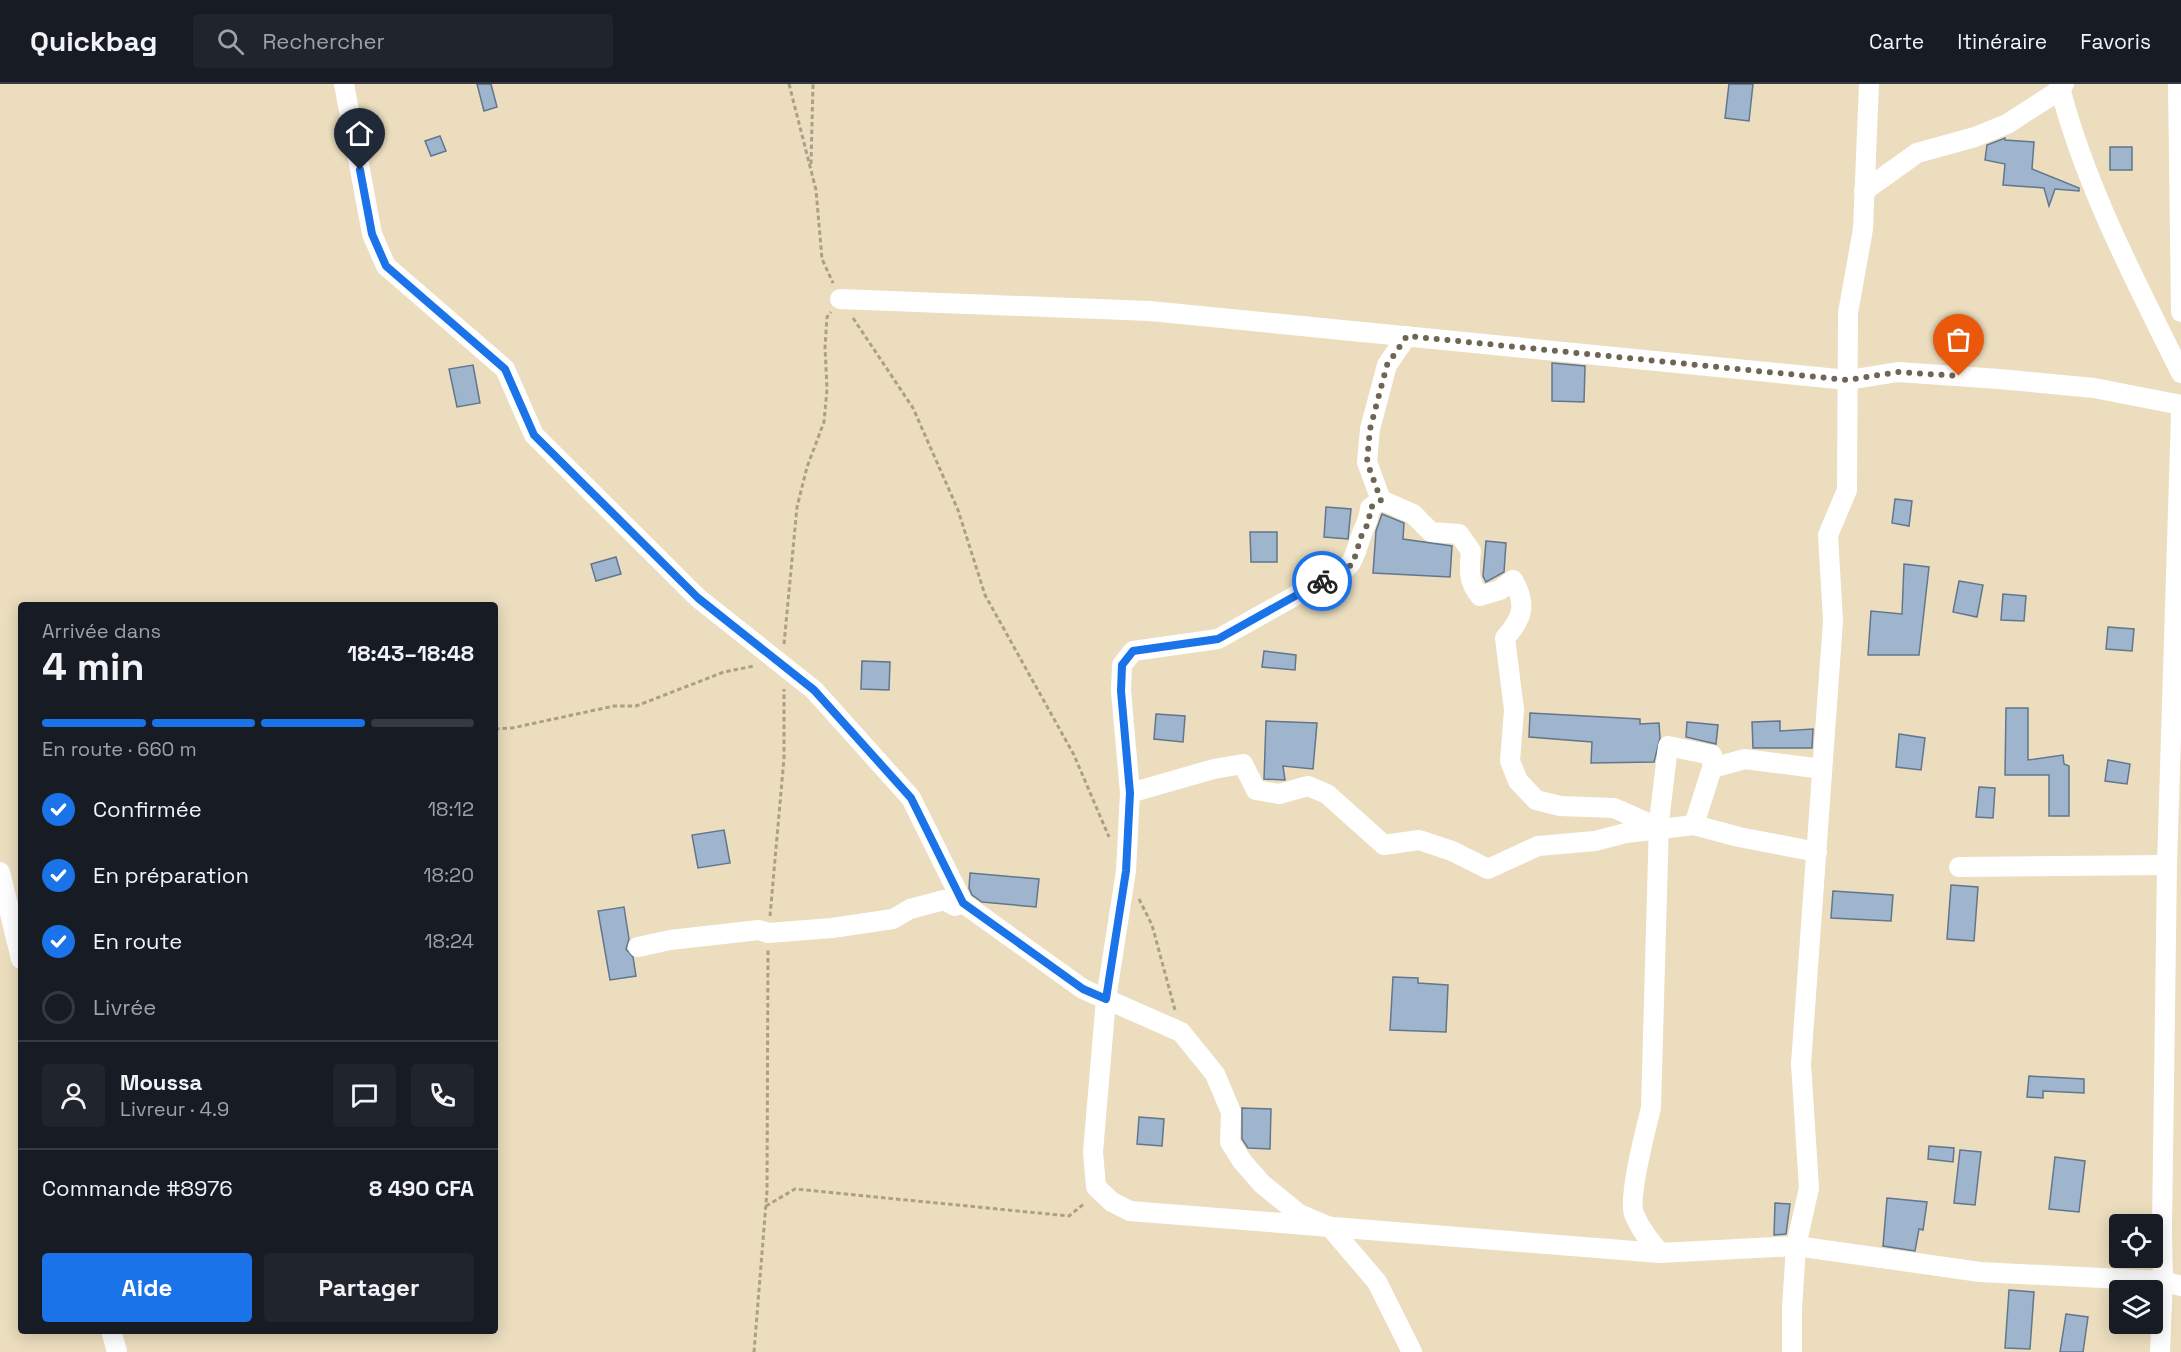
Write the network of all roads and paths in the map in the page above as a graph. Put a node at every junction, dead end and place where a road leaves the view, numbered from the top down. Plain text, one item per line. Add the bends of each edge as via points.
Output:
1 (344, 84) edge
2 (789, 84) edge
3 (813, 84) edge
4 (1869, 84) edge
5 (2178, 84) edge
6 (2061, 86) edge
7 (811, 168) junction
8 (1864, 191) junction
9 (840, 298) junction
10 (2181, 312) edge
11 (1407, 336) junction
12 (2181, 373) edge
13 (1848, 380) junction
14 (2181, 405) edge
15 (2181, 414) edge
16 (1381, 500) junction
17 (779, 663) junction
18 (498, 728) edge
19 (1712, 768) junction
20 (1822, 769) junction
21 (1130, 793) junction
22 (1694, 825) junction
23 (1659, 828) junction
24 (1113, 845) dead end
25 (1816, 852) junction
26 (2167, 865) junction
27 (1959, 867) dead end
28 (1126, 871) junction
29 (0, 872) edge
30 (963, 903) junction
31 (768, 933) junction
32 (18, 947) edge
33 (638, 947) dead end
34 (1106, 999) junction
35 (1181, 1032) junction
36 (766, 1206) junction
37 (1069, 1216) dead end
38 (1330, 1227) junction
39 (1796, 1246) junction
40 (1660, 1253) junction
41 (2172, 1284) edge
42 (112, 1334) edge
43 (117, 1352) edge
44 (754, 1352) edge
45 (1412, 1352) edge
46 (1792, 1352) edge
47 (2160, 1352) edge

1 - 17 street via 372,234 386,266 505,369 534,435 698,598
2 - 7 path
3 - 7 path
4 - 8 street
5 - 10 street
6 - 8 street via 2007,124 1917,153
6 - 12 street via 2069,122 2116,242
7 - 9 path via 822,259
8 - 13 street via 1863,229 1848,313
9 - 11 street via 1149,311
9 - 17 path via 827,317 824,422 797,507
9 - 24 path via 912,408 958,510 985,595 1074,755
11 - 13 street
11 - 16 street via 1387,365 1370,429 1367,462
13 - 14 street via 1898,372 2000,379 2094,388
13 - 20 street via 1847,490 1828,535 1833,621
15 - 26 street
16 - 21 street via 1370,508 1369,522 1353,563 1342,573 1218,639 1133,651 1122,665 1121,691
16 - 23 street via 1413,514 1431,532 1459,534 1471,550 1471,586 1480,596 1500,590 1513,580 1523,597 1518,623 1505,638 1514,710 1510,761 1518,780 1536,800 1560,807 1614,808
17 - 18 path via 724,672 636,706 614,706
17 - 30 street via 814,690 911,798
17 - 31 path via 784,758
19 - 20 street via 1745,759
19 - 22 street
19 - 23 street via 1712,755 1668,746
20 - 25 street
21 - 23 street via 1243,764 1256,790 1279,794 1308,786 1327,794 1384,844 1419,840 1488,869 1538,846 1595,841
21 - 28 street
22 - 23 street
22 - 25 street
23 - 40 street via 1651,1108 1639,1154 1633,1211
25 - 39 street via 1801,1064 1809,1188
26 - 27 street
26 - 41 street
28 - 34 street
28 - 35 path via 1152,925
29 - 32 street
30 - 31 street via 955,906 944,900 910,909 893,919
30 - 34 street via 1083,989
31 - 33 street via 759,930
31 - 36 path
34 - 35 street
34 - 38 street via 1092,1152 1096,1187 1112,1202 1130,1210
35 - 38 street via 1215,1074 1231,1112 1230,1142 1242,1161 1262,1184 1299,1214
36 - 37 path via 795,1189
36 - 44 path
38 - 40 street
38 - 45 street via 1377,1282
39 - 40 street
39 - 41 street via 1980,1272
39 - 46 street
41 - 47 street
42 - 43 street

